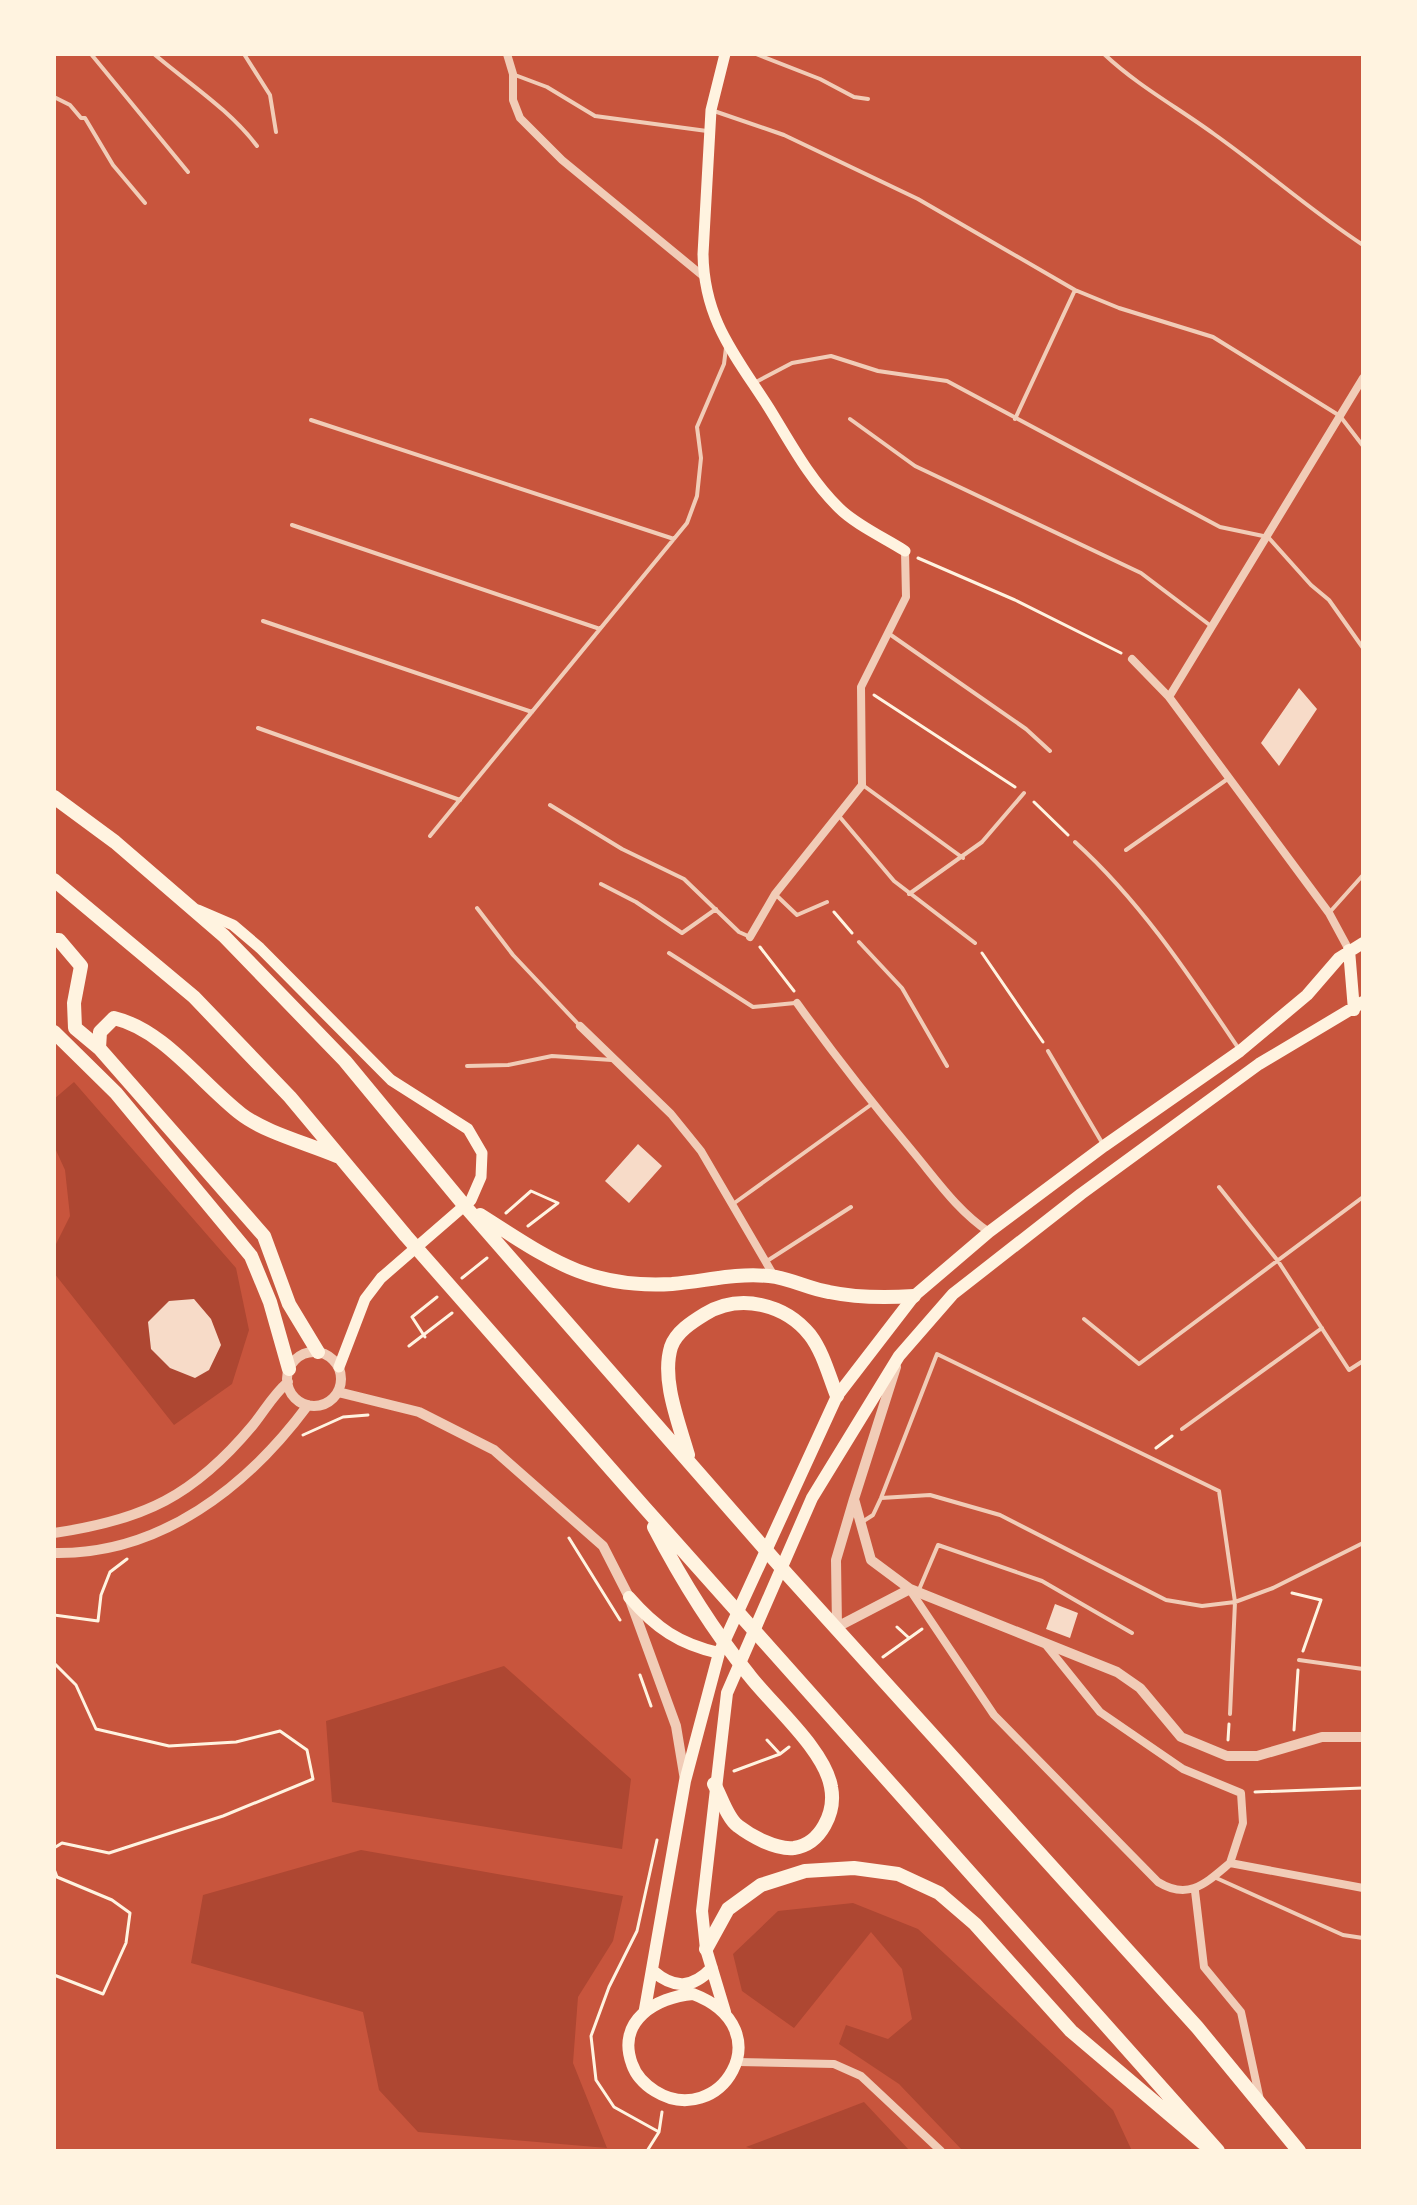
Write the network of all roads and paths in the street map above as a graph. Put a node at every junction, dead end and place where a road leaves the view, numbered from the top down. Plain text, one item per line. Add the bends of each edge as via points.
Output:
1 (91, 54) edge
2 (154, 54) edge
3 (244, 54) edge
4 (507, 54) edge
5 (725, 54) edge
6 (756, 54) edge
7 (1104, 54) edge
8 (513, 74) junction
9 (54, 97) edge
10 (868, 99) dead end
11 (711, 110) junction
12 (711, 131) junction
13 (276, 132) dead end
14 (257, 146) dead end
15 (188, 172) dead end
16 (145, 203) dead end
17 (1363, 245) edge
18 (703, 276) junction
19 (1075, 290) junction
20 (726, 346) junction
21 (1363, 378) edge
22 (752, 384) junction
23 (1340, 416) junction
24 (850, 419) dead end
25 (1015, 419) junction
26 (311, 420) dead end
27 (1363, 446) edge
28 (292, 525) dead end
29 (1268, 537) junction
30 (674, 539) junction
31 (905, 551) junction
32 (263, 621) dead end
33 (1213, 628) junction
34 (600, 629) junction
35 (888, 633) junction
36 (1363, 648) edge
37 (1132, 659) joint
38 (861, 687) junction
39 (1169, 697) junction
40 (532, 712) junction
41 (258, 728) dead end
42 (1050, 751) dead end
43 (1229, 778) junction
44 (862, 785) junction
45 (1024, 793) junction
46 (54, 797) edge
47 (460, 800) junction
48 (550, 805) dead end
49 (838, 814) junction
50 (430, 836) dead end
51 (1075, 842) joint
52 (1126, 850) dead end
53 (963, 858) junction
54 (1363, 875) edge
55 (54, 880) edge
56 (601, 884) dead end
57 (775, 894) junction
58 (909, 894) junction
59 (827, 902) joint
60 (190, 907) junction
61 (477, 908) dead end
62 (716, 908) junction
63 (1329, 913) junction
64 (750, 937) junction
65 (54, 940) edge
66 (859, 942) joint
67 (975, 943) joint
68 (1363, 943) edge
69 (1349, 950) junction
70 (669, 953) dead end
71 (1363, 960) edge
72 (797, 1003) junction
73 (1358, 1006) edge
74 (1363, 1020) edge
75 (580, 1026) joint
76 (54, 1032) edge
77 (99, 1048) junction
78 (1048, 1051) joint
79 (1240, 1051) junction
80 (612, 1060) junction
81 (467, 1066) dead end
82 (947, 1066) dead end
83 (872, 1104) junction
84 (1104, 1146) junction
85 (341, 1158) junction
86 (1219, 1187) dead end
87 (1363, 1197) edge
88 (733, 1204) junction
89 (464, 1205) junction
90 (851, 1207) dead end
91 (494, 1224) junction
92 (521, 1231) dead end
93 (989, 1232) junction
94 (497, 1250) dead end
95 (1278, 1261) junction
96 (765, 1262) junction
97 (775, 1276) junction
98 (461, 1279) dead end
99 (448, 1288) dead end
100 (914, 1296) junction
101 (464, 1302) junction
102 (1084, 1319) dead end
103 (1322, 1328) junction
104 (425, 1337) junction
105 (409, 1346) dead end
106 (318, 1352) junction
107 (899, 1356) junction
108 (341, 1361) junction
109 (1363, 1361) edge
110 (288, 1376) junction
111 (338, 1392) junction
112 (837, 1396) junction
113 (308, 1405) junction
114 (371, 1415) dead end
115 (1182, 1429) joint
116 (278, 1446) junction
117 (1146, 1455) junction
118 (689, 1459) junction
119 (881, 1498) junction
120 (854, 1499) junction
121 (645, 1508) junction
122 (860, 1523) junction
123 (565, 1532) dead end
124 (54, 1533) edge
125 (1363, 1543) edge
126 (129, 1544) junction
127 (54, 1553) edge
128 (913, 1592) junction
129 (629, 1597) junction
130 (1235, 1602) junction
131 (54, 1615) edge
132 (932, 1622) junction
133 (622, 1624) dead end
134 (837, 1627) junction
135 (897, 1627) dead end
136 (1132, 1633) dead end
137 (909, 1638) junction
138 (1045, 1644) junction
139 (719, 1653) junction
140 (1299, 1660) dead end
141 (54, 1663) edge
142 (872, 1666) junction
143 (637, 1667) dead end
144 (1363, 1669) edge
145 (652, 1707) dead end
146 (1230, 1714) joint
147 (801, 1736) junction
148 (1363, 1737) edge
149 (767, 1740) dead end
150 (780, 1754) junction
151 (1227, 1756) junction
152 (685, 1781) junction
153 (715, 1781) junction
154 (1363, 1788) edge
155 (1241, 1793) junction
156 (660, 1828) dead end
157 (54, 1848) edge
158 (1230, 1863) junction
159 (54, 1869) edge
160 (1213, 1876) junction
161 (1363, 1888) edge
162 (1195, 1891) junction
163 (1363, 1938) edge
164 (706, 1949) junction
165 (712, 1968) junction
166 (653, 1971) junction
167 (54, 1975) edge
168 (645, 2009) junction
169 (725, 2012) junction
170 (738, 2062) junction
171 (665, 2096) junction
172 (1261, 2104) junction
173 (659, 2132) junction
174 (647, 2151) edge
175 (941, 2151) edge
176 (1215, 2151) edge
177 (1299, 2151) edge

1 - 15 lane
2 - 14 lane via 206,95
3 - 13 lane via 270,95
4 - 8 street
5 - 11 main road
6 - 10 lane
7 - 17 lane via 1128,77 1213,132
8 - 12 lane via 595,116
8 - 18 street via 513,100 520,118 562,160
9 - 16 lane via 85,118 113,165
11 - 12 main road
11 - 19 lane via 784,135 894,187
12 - 18 main road
18 - 20 main road
19 - 23 lane via 1213,337
19 - 25 lane
20 - 22 main road
20 - 30 lane via 724,364 697,427 697,496
21 - 23 street
22 - 25 lane via 792,363 831,356 878,371 947,381
22 - 31 main road via 839,509
23 - 27 lane
23 - 29 street
24 - 33 lane via 915,466 1141,573
25 - 29 lane via 1220,527
26 - 30 lane
28 - 34 lane
29 - 33 street
29 - 36 lane via 1329,600
30 - 34 lane
31 - 35 street via 906,597
31 - 37 path
32 - 40 lane
33 - 39 street
34 - 40 lane
35 - 38 street
35 - 42 lane
37 - 39 street
38 - 44 street
38 - 45 path
39 - 43 street
40 - 47 lane
41 - 47 lane
43 - 52 lane
43 - 63 street
44 - 49 street
44 - 53 lane
45 - 51 path
45 - 53 lane
46 - 60 highway
47 - 50 lane
48 - 62 lane via 684,879
49 - 57 street
49 - 58 lane via 876,863
51 - 79 lane via 1167,941
53 - 58 lane
54 - 63 lane
55 - 85 highway via 194,997
56 - 62 lane via 682,933
57 - 59 lane via 797,915
57 - 64 street
58 - 67 lane
59 - 66 path
60 - 89 highway via 345,1061
60 - 108 main road via 233,925 391,1080 468,1129 482,1153 481,1177 471,1200 381,1278 365,1299
61 - 75 lane
62 - 64 lane
63 - 69 street
64 - 72 path via 794,990
65 - 77 highway via 81,966 75,1028
66 - 82 lane via 902,988
67 - 78 path
68 - 69 main road
69 - 71 main road
69 - 73 main road
69 - 79 main road via 1307,995
70 - 72 lane via 753,1007
72 - 83 street
73 - 74 main road
73 - 107 main road via 1259,1064 1081,1194 953,1294
75 - 80 street
76 - 110 highway via 116,1093 251,1256 270,1302
77 - 85 highway via 100,1032 114,1018 132,1023 244,1116
77 - 106 highway via 264,1236 289,1304
78 - 84 lane
79 - 84 main road
80 - 81 lane via 552,1056
80 - 88 street via 671,1114
83 - 88 lane
83 - 93 street via 968,1218
84 - 93 main road
85 - 101 highway
86 - 95 lane
87 - 95 lane
88 - 96 street
89 - 91 highway
89 - 118 highway
90 - 96 lane
91 - 92 path via 531,1191 558,1203
91 - 97 highway via 565,1269 618,1284 674,1284 734,1274
93 - 100 main road
94 - 98 path
95 - 102 lane via 1139,1364
95 - 103 lane
96 - 97 street
97 - 100 highway via 871,1299
99 - 104 path via 412,1317
100 - 112 main road
101 - 104 path
101 - 121 highway
103 - 109 lane via 1349,1370
103 - 115 lane
104 - 105 path
106 - 108 street
106 - 110 street via 301,1355
107 - 120 street
107 - 153 main road via 812,1498 727,1693
108 - 111 street
110 - 113 street via 294,1397
110 - 124 street via 208,1472 169,1500 112,1524
111 - 113 street via 325,1403
111 - 129 street via 419,1412 494,1450 603,1546
112 - 118 highway via 810,1335 788,1316 751,1303 710,1311 687,1326 672,1344 669,1358 673,1403
112 - 139 main road
113 - 116 street
114 - 116 path via 343,1417
115 - 117 path
116 - 126 street via 230,1490
117 - 119 lane via 937,1354
117 - 130 lane via 1219,1491
118 - 134 highway
119 - 122 lane via 873,1515
119 - 130 lane via 930,1495 1000,1515 1166,1600 1202,1606
120 - 122 street
120 - 134 street via 836,1560
121 - 147 highway via 684,1585
121 - 176 highway
122 - 128 street via 871,1560
123 - 133 path
125 - 130 lane
126 - 127 street
126 - 131 path via 124,1563 110,1572 98,1621
128 - 132 street
128 - 134 street
128 - 136 lane via 938,1545 1042,1581
128 - 138 street
129 - 139 main road via 673,1639
129 - 152 street via 676,1726
130 - 146 lane
132 - 137 path
132 - 162 street via 994,1715 1110,1837 1172,1891
134 - 142 highway
135 - 137 path
137 - 142 path
138 - 151 street via 1117,1672 1140,1688 1181,1737
138 - 155 street via 1100,1712 1183,1769
139 - 152 main road
140 - 144 lane
141 - 157 path via 76,1685 96,1729 169,1746 236,1742 280,1731 307,1750 313,1779 223,1816 109,1853 62,1843
142 - 172 highway
143 - 145 path
146 - 151 path
147 - 150 path
147 - 153 highway via 820,1760 831,1787 830,1815 817,1836 793,1848 763,1841 735,1824
148 - 151 street via 1322,1737 1257,1756
149 - 150 path
150 - 153 path
152 - 166 main road
153 - 164 main road via 702,1911
154 - 155 path
155 - 158 street via 1243,1823
156 - 173 path via 637,1931 591,2036 596,2080 614,2107
158 - 160 street
158 - 161 street
159 - 167 path via 57,1877 130,1913 126,1943 103,1994
160 - 162 street
160 - 163 lane via 1343,1935
162 - 172 street via 1204,1967 1241,2012
164 - 165 main road
164 - 176 highway via 728,1909 761,1885 805,1871 854,1868 898,1874 939,1893 975,1924 1071,2031 1159,2110
165 - 166 main road via 683,1985
165 - 169 main road
166 - 168 main road
168 - 169 main road via 660,2000 693,1994
168 - 171 main road via 631,2031 628,2054 635,2074
169 - 170 main road via 740,2045
170 - 171 main road via 717,2090 687,2099
170 - 175 street via 834,2064 861,2076
171 - 173 path
172 - 177 highway
173 - 174 path

